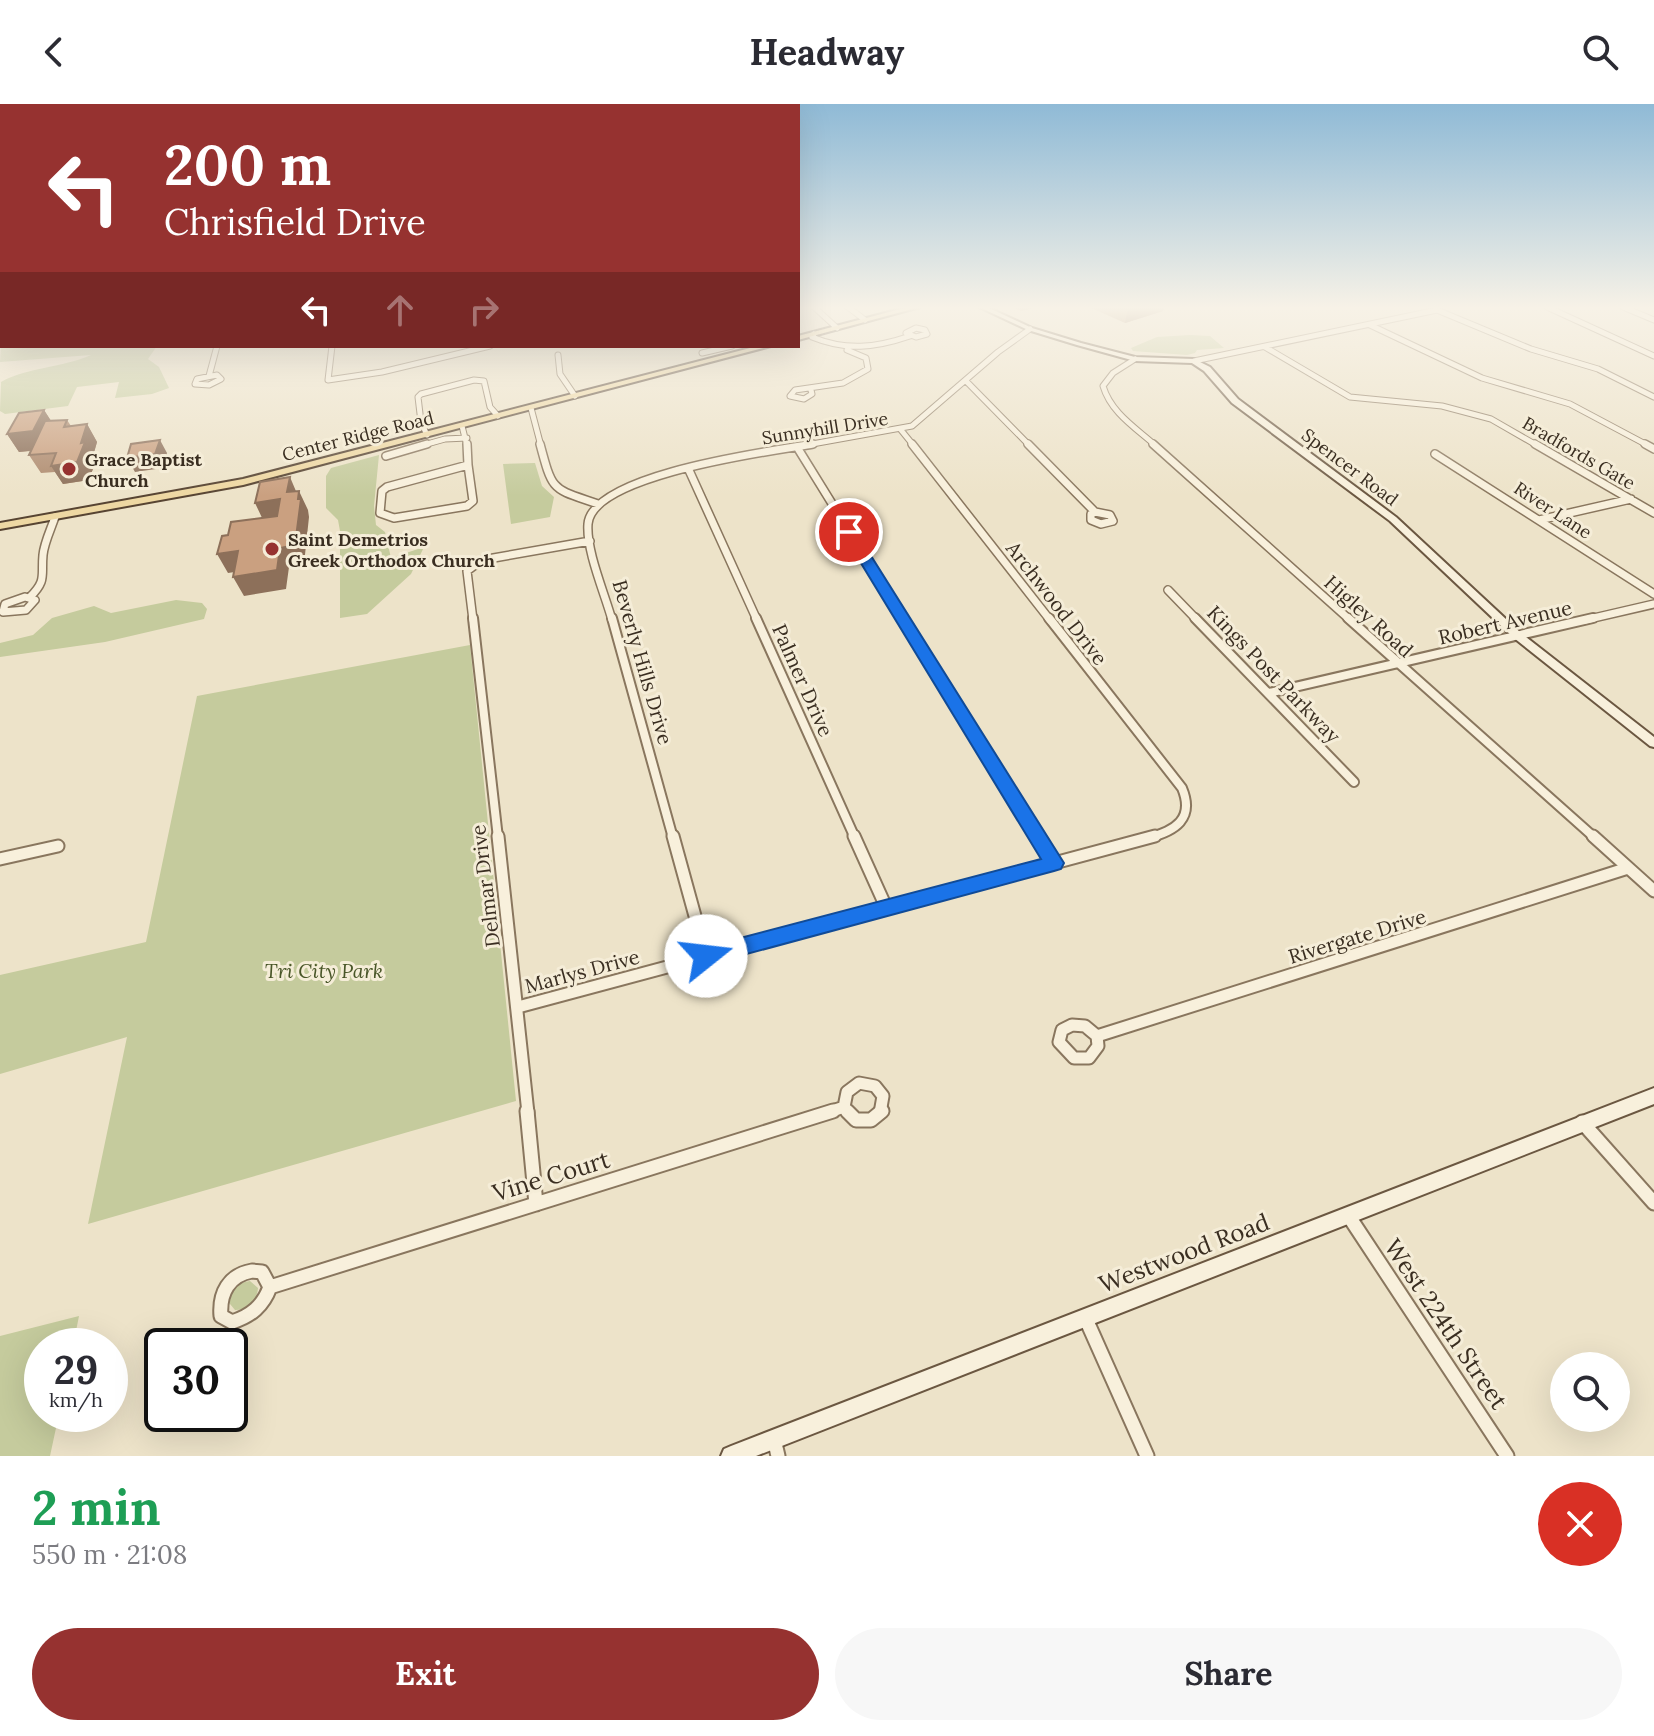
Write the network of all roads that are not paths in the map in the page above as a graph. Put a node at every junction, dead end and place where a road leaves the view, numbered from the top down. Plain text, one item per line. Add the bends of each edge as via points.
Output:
1 (211, 370) edge
2 (329, 370) edge
3 (390, 370) edge
4 (560, 370) edge
5 (661, 370) edge
6 (867, 370) edge
7 (979, 370) edge
8 (1118, 370) edge
9 (1208, 370) edge
10 (1304, 370) edge
11 (1465, 370) edge
12 (1600, 370) edge
13 (209, 376) dead end
14 (966, 381) junction
15 (811, 390) dead end
16 (575, 396) junction
17 (1654, 397) edge
18 (531, 408) junction
19 (498, 416) junction
20 (462, 426) junction
21 (901, 430) junction
22 (427, 435) junction
23 (467, 438) junction
24 (797, 447) junction
25 (1654, 449) edge
26 (1435, 454) dead end
27 (386, 456) dead end
28 (468, 465) junction
29 (688, 468) junction
30 (1631, 499) junction
31 (598, 504) junction
32 (1095, 512) dead end
33 (1654, 513) edge
34 (55, 517) junction
35 (1539, 520) junction
36 (0, 526) edge
37 (590, 541) junction
38 (1168, 590) dead end
39 (1654, 594) edge
40 (30, 597) dead end
41 (1654, 604) edge
42 (1518, 636) junction
43 (1397, 662) junction
44 (1269, 693) junction
45 (1654, 743) edge
46 (1354, 782) dead end
47 (1186, 797) joint
48 (58, 846) dead end
49 (0, 859) edge
50 (1054, 863) junction
51 (1628, 868) junction
52 (1654, 891) edge
53 (886, 907) junction
54 (706, 956) junction
55 (518, 1007) junction
56 (1097, 1036) dead end
57 (1654, 1096) edge
58 (844, 1107) dead end
59 (1582, 1122) junction
60 (1654, 1203) edge
61 (536, 1204) junction
62 (1348, 1215) junction
63 (270, 1287) dead end
64 (1085, 1317) junction
65 (776, 1448) edge
66 (731, 1456) edge
67 (1147, 1456) edge
68 (1507, 1456) edge

1 - 13 street
2 - 3 street via 328,380
4 - 16 street
5 - 16 main road, Center Ridge Road
6 - 15 street via 855,379
7 - 14 street, Sunnyhill Drive
8 - 43 street, Higley Road via 1103,386 1115,410
9 - 42 street, Spencer Road via 1235,401 1393,519
10 - 30 street, Bradfords Gate via 1350,397 1442,406 1491,419
11 - 25 street via 1570,404
12 - 17 street
14 - 21 street, Sunnyhill Drive via 922,420
14 - 32 street
16 - 18 main road, Center Ridge Road
18 - 19 main road, Center Ridge Road
18 - 31 street via 550,481 556,489
19 - 20 main road, Center Ridge Road
19 - 22 street via 490,407 484,381 421,394 421,422
20 - 22 main road, Center Ridge Road
20 - 23 street
21 - 24 street, Sunnyhill Drive
21 - 47 street, Archwood Drive
22 - 34 main road, Center Ridge Road via 243,482
23 - 27 street
23 - 28 street
24 - 29 street, Sunnyhill Drive
24 - 50 street
26 - 35 street, River Lane
28 - 28 street via 473,501 467,506 394,518 380,513 387,487
29 - 31 street, Sunnyhill Drive via 619,490
29 - 53 street, Palmer Drive
30 - 33 street, Bradfords Gate
30 - 35 street
31 - 37 street, Beverly Hills Drive via 588,522
34 - 36 main road, Center Ridge Road
34 - 40 street via 43,555 45,574
35 - 39 street, River Lane
37 - 54 street, Beverly Hills Drive
37 - 55 street, Delmar Drive via 482,560 467,575
38 - 44 street, Kings Post Parkway
41 - 42 street, Robert Avenue
42 - 43 street, Robert Avenue
42 - 45 street, Spencer Road
43 - 44 street, Robert Avenue
43 - 51 street, Higley Road
44 - 46 street, Kings Post Parkway
47 - 50 street, Marlys Drive via 1184,821 1168,833
48 - 49 street
50 - 53 street, Marlys Drive
51 - 52 street, Higley Road
51 - 56 street, Rivergate Drive
53 - 54 street, Marlys Drive
54 - 55 street, Marlys Drive
55 - 61 street, Delmar Drive
57 - 59 street, Westwood Road
58 - 61 street, Vine Court
59 - 60 street
59 - 62 street, Westwood Road
61 - 63 street, Vine Court
62 - 64 street, Westwood Road
62 - 68 street, West 224th Street
64 - 65 street, Westwood Road
64 - 67 street
65 - 66 street, Westwood Road

